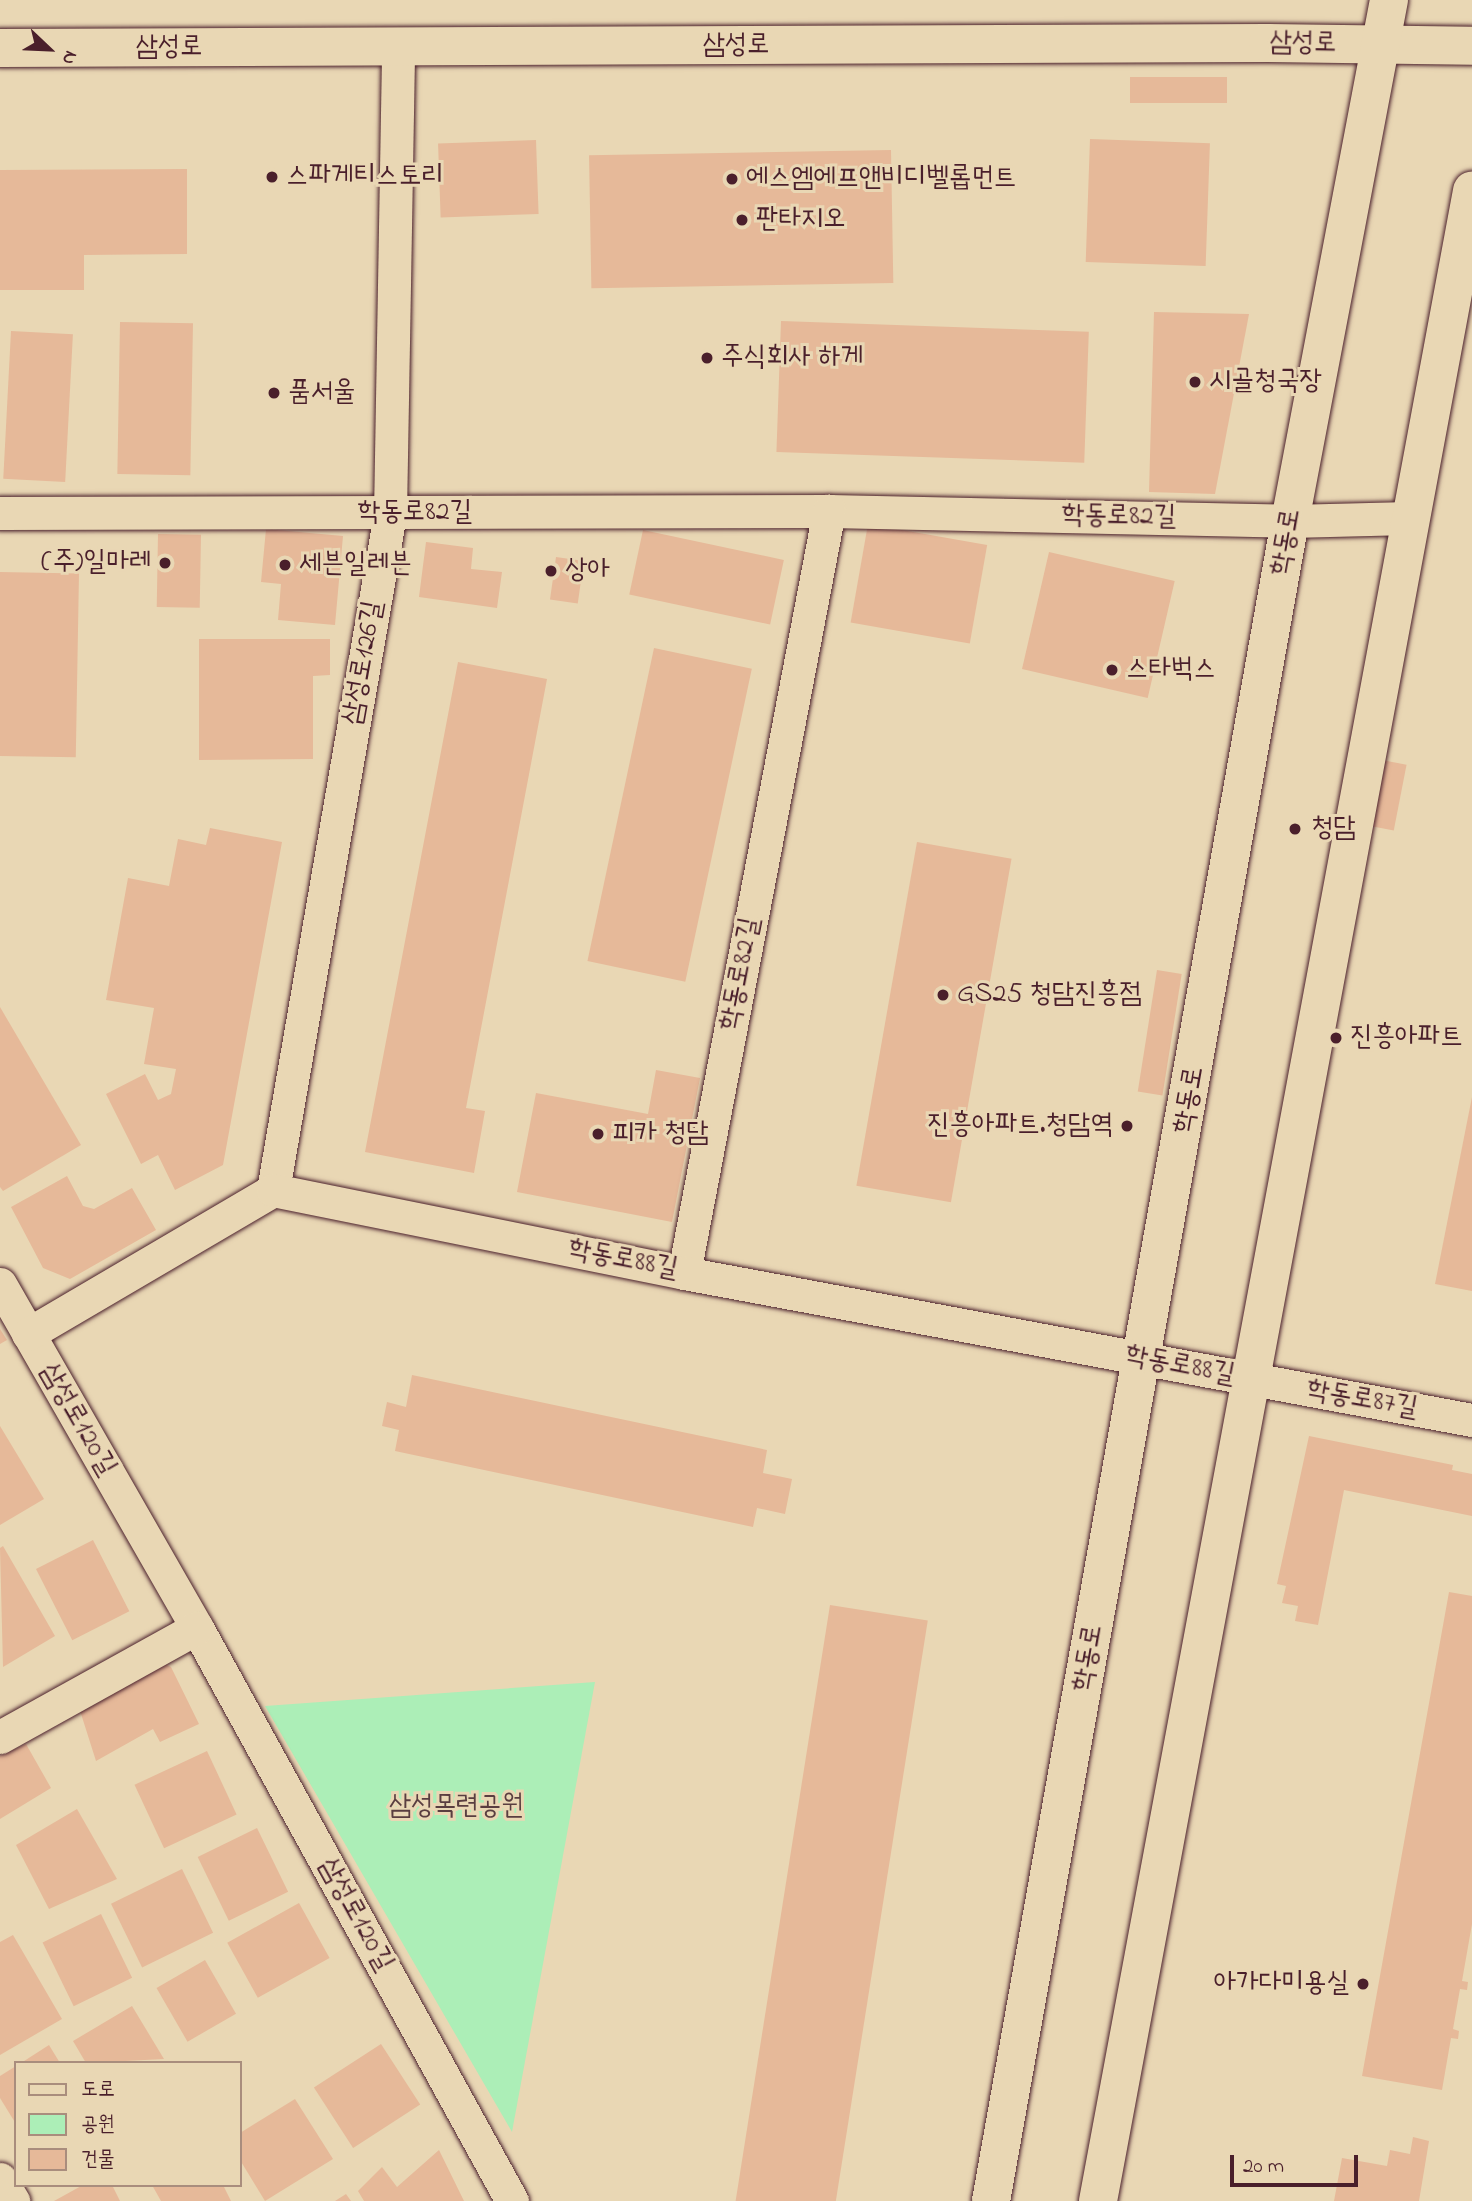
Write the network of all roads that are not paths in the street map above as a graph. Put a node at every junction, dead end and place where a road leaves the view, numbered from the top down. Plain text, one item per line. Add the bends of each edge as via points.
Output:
1 (1390, 0) edge
2 (1380, 46) junction
3 (1472, 46) edge
4 (398, 47) junction
5 (0, 48) edge
6 (1472, 190) edge
7 (829, 511) junction
8 (0, 513) edge
9 (390, 514) junction
10 (1409, 518) junction
11 (1290, 521) junction
12 (273, 1190) junction
13 (684, 1273) junction
14 (0, 1284) edge
15 (28, 1334) junction
16 (1142, 1358) junction
17 (1253, 1379) junction
18 (1472, 1420) edge
19 (197, 1628) junction
20 (0, 1737) edge
21 (0, 2179) edge
22 (13, 2201) edge
23 (512, 2201) edge
24 (991, 2201) edge
25 (1098, 2201) edge

1 - 2 main road, 학동로
2 - 3 main road, 삼성로
2 - 4 main road, 삼성로
2 - 11 main road, 학동로
4 - 5 main road, 삼성로
4 - 9 street, 삼성로126길
6 - 10 main road
7 - 9 street, 학동로82길
7 - 11 street, 학동로82길
7 - 13 street, 학동로82길
8 - 9 street, 학동로82길
9 - 12 street, 삼성로126길
10 - 11 street, 학동로82길
10 - 17 main road
11 - 16 main road, 학동로
12 - 13 street, 학동로88길
12 - 15 street
13 - 16 street, 학동로88길
14 - 15 street, 삼성로120길
15 - 19 street, 삼성로120길
16 - 17 street, 학동로88길
16 - 24 main road, 학동로
17 - 18 street, 학동로87길
17 - 25 main road
19 - 20 street
19 - 23 street, 삼성로120길
21 - 22 street

